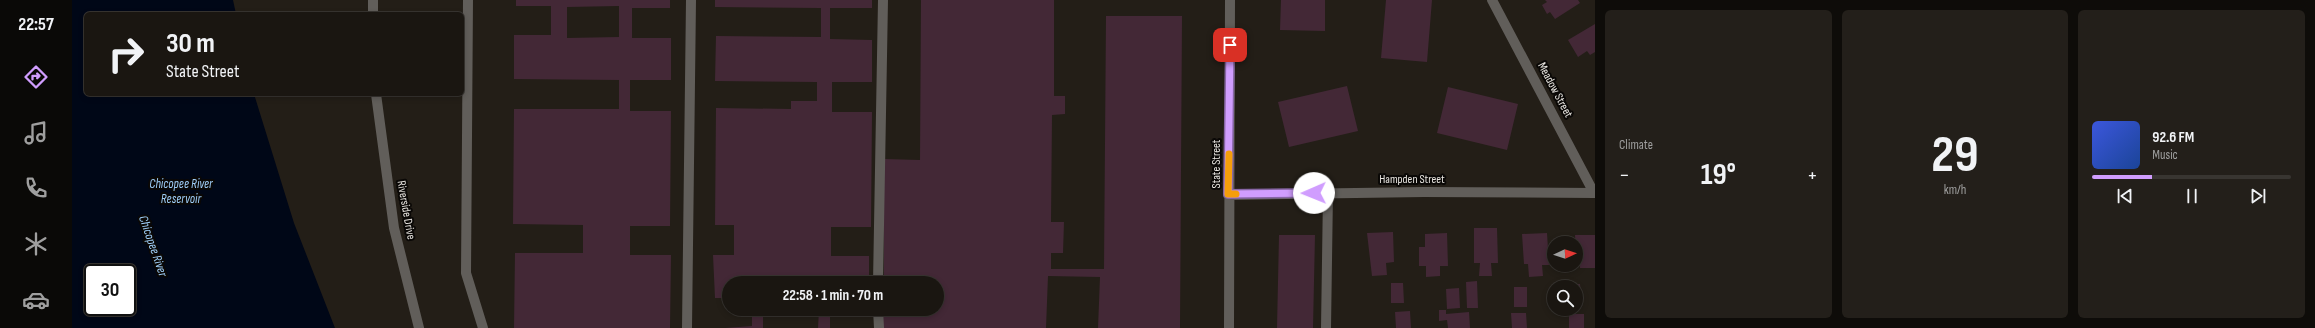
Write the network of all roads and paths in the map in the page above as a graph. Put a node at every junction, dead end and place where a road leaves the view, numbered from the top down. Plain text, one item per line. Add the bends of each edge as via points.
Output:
1 (373, 0) edge
2 (468, 0) edge
3 (691, 0) edge
4 (883, 0) edge
5 (1230, 0) edge
6 (1492, 0) edge
7 (373, 12) edge
8 (376, 96) edge
9 (1328, 193) junction
10 (1594, 193) edge
11 (1228, 194) junction
12 (878, 276) edge
13 (878, 316) edge
14 (419, 328) edge
15 (483, 328) edge
16 (687, 328) edge
17 (879, 328) edge
18 (1229, 328) edge
19 (1326, 328) edge

1 - 7 street
2 - 15 street via 466,272
3 - 16 street
4 - 12 street
5 - 11 street, State Street
6 - 10 street, Meadow Street
8 - 14 street, Riverside Drive via 394,228
9 - 10 street, Hampden Street
9 - 11 street, Hampden Street
9 - 19 street
11 - 18 street, State Street
13 - 17 street

